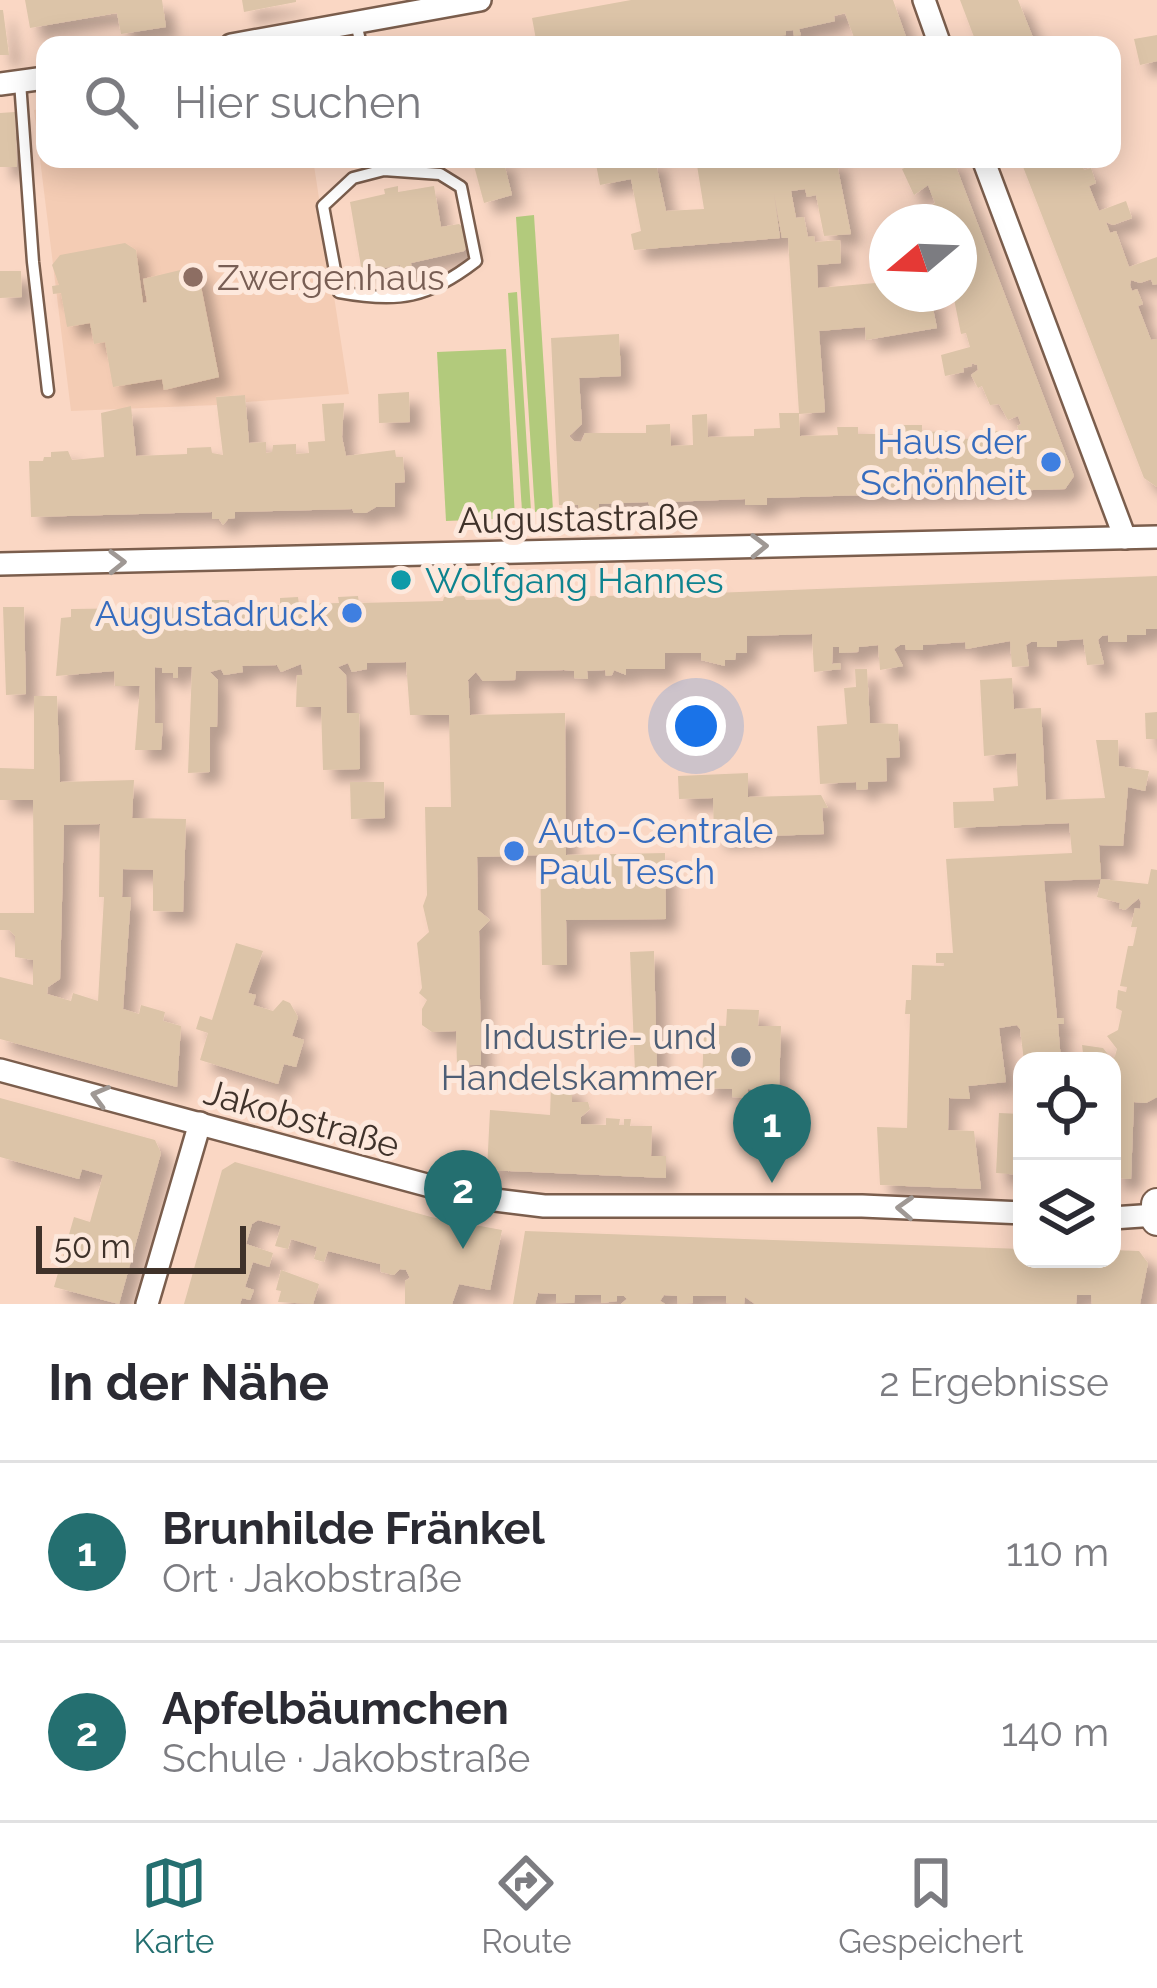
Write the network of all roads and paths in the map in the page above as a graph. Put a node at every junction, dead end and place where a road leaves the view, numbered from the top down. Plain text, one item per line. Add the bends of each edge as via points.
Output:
1 (480, 0) edge
2 (924, 0) edge
3 (358, 34) edge
4 (937, 36) edge
5 (10, 83) edge
6 (376, 168) edge
7 (402, 168) edge
8 (986, 168) edge
9 (48, 391) dead end
10 (1157, 537) edge
11 (1125, 538) junction
12 (0, 565) edge
13 (0, 1070) edge
14 (200, 1123) junction
15 (1157, 1204) edge
16 (1013, 1214) edge
17 (1121, 1217) edge
18 (1157, 1217) edge
19 (147, 1304) edge

1 - 3 street
2 - 4 street
5 - 9 lane
6 - 7 lane via 323,206 340,292 383,300 442,288 476,261 461,187
8 - 11 street
10 - 11 street, Augustastraße
12 -> 11 street, Augustastraße
14 -> 13 street, Jakobstraße
16 -> 14 street, Jakobstraße via 544,1206 417,1185
14 - 19 street
15 - 18 main road
17 - 18 street

